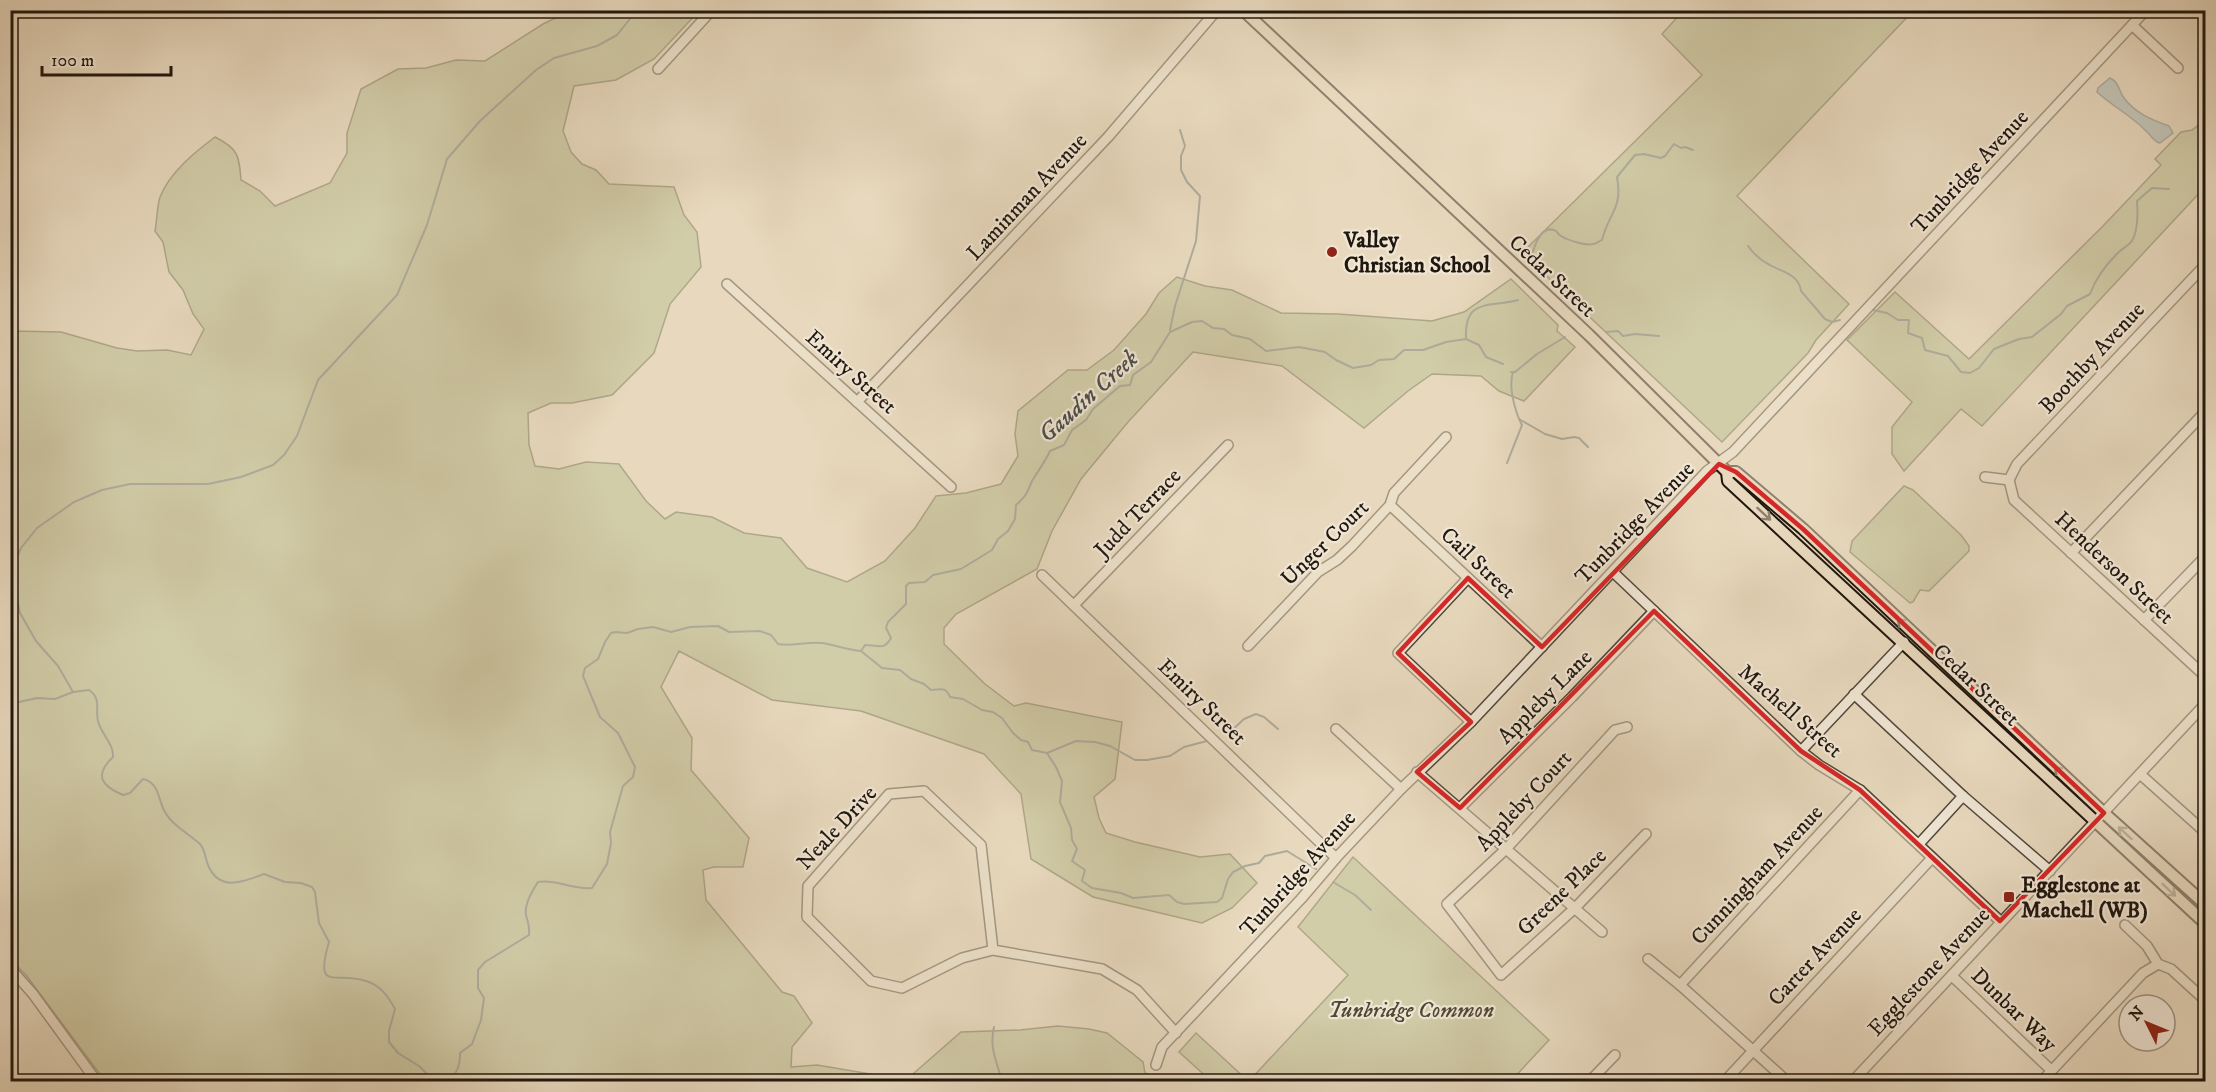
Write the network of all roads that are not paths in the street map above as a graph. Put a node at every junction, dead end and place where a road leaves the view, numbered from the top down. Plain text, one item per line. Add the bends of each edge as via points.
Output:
1 (712, 10) edge
2 (1216, 10) edge
3 (1243, 10) edge
4 (2146, 10) edge
5 (2132, 25) junction
6 (2178, 68) dead end
7 (658, 69) dead end
8 (2205, 264) edge
9 (727, 284) dead end
10 (857, 402) junction
11 (2205, 411) edge
12 (1446, 437) dead end
13 (1228, 445) dead end
14 (1723, 468) junction
15 (1985, 477) dead end
16 (2009, 480) junction
17 (951, 487) dead end
18 (1390, 505) junction
19 (2071, 553) junction
20 (2205, 556) edge
21 (1613, 572) junction
22 (1042, 575) dead end
23 (1468, 578) junction
24 (1074, 605) junction
25 (1654, 611) junction
26 (2144, 620) junction
27 (1904, 642) junction
28 (1248, 646) dead end
29 (1542, 647) junction
30 (2205, 677) edge
31 (1854, 694) junction
32 (2205, 704) edge
33 (1471, 722) junction
34 (1628, 727) dead end
35 (1336, 729) dead end
36 (1801, 751) junction
37 (1417, 772) junction
38 (2140, 774) junction
39 (1401, 789) junction
40 (1860, 790) junction
41 (1963, 796) junction
42 (1460, 808) junction
43 (2100, 817) junction
44 (2205, 833) edge
45 (1646, 834) dead end
46 (1919, 844) junction
47 (1506, 849) junction
48 (1336, 858) junction
49 (1932, 858) junction
50 (2050, 871) junction
51 (2205, 905) edge
52 (1575, 908) junction
53 (2000, 921) junction
54 (2205, 924) edge
55 (2125, 925) dead end
56 (1602, 932) dead end
57 (993, 950) junction
58 (1647, 959) dead end
59 (2158, 964) junction
60 (10, 968) edge
61 (1501, 975) joint
62 (1952, 976) junction
63 (1680, 985) junction
64 (2205, 1001) edge
65 (1176, 1033) junction
66 (1752, 1051) junction
67 (1615, 1056) dead end
68 (1156, 1065) dead end
69 (2051, 1070) junction
70 (98, 1082) edge
71 (1589, 1082) edge
72 (1724, 1082) edge
73 (1788, 1082) edge
74 (1852, 1082) edge
75 (2041, 1082) edge

1 - 7 street
2 - 10 street, Laminman Avenue via 1108,137
3 - 14 main road, Cedar Street via 1589,335
4 - 5 street, Tunbridge Avenue
5 - 6 street
5 - 14 street, Tunbridge Avenue via 1733,452
8 - 16 street, Boothby Avenue via 2017,464
9 - 10 street, Emiry Street
10 - 17 street, Emiry Street
11 - 19 street
12 - 18 street, Unger Court via 1394,494
13 - 24 street, Judd Terrace
14 - 21 street, Tunbridge Avenue via 1707,471
14 -> 27 main road, Cedar Street via 1728,481
43 -> 14 main road, Cedar Street via 1803,529 1737,472
15 - 16 street
16 - 19 street, Henderson Street via 2014,500
18 - 23 street, Cail Street
18 - 28 street, Unger Court via 1353,546 1318,572
19 - 26 street, Henderson Street
20 - 26 street
21 - 25 street, Machell Street
21 - 29 street, Tunbridge Avenue
22 - 24 street, Emiry Street
23 - 29 street, Cail Street
23 - 33 street via 1398,653
24 - 48 street, Emiry Street
25 - 36 street, Machell Street
25 - 42 street, Appleby Lane
26 - 30 street, Henderson Street
27 - 31 street
27 - 43 main road, Cedar Street
29 - 33 street, Tunbridge Avenue
31 - 36 street
31 - 41 street
32 - 38 street, Egglestone Avenue
33 - 37 street, Tunbridge Avenue
34 - 47 street, Appleby Court via 1615,730
35 - 39 street
36 - 40 street, Machell Street
37 - 39 street, Tunbridge Avenue
37 - 42 street
38 - 43 street, Egglestone Avenue
38 - 44 street
39 - 48 street, Tunbridge Avenue
40 - 46 street, Machell Street
40 - 63 street, Cunningham Avenue
41 - 46 street
41 - 50 street
42 - 47 street
43 - 50 street, Egglestone Avenue
51 -> 43 main road, Cedar Street
43 -> 54 main road, Cedar Street
45 - 52 street, Greene Place
46 - 49 street, Machell Street
47 - 52 street
47 - 61 street, Appleby Court via 1447,904
48 - 65 street, Tunbridge Avenue
49 - 53 street, Machell Street
49 - 66 street, Carter Avenue
50 - 53 street, Egglestone Avenue
52 - 56 street
52 - 61 street, Greene Place
53 - 62 street, Egglestone Avenue
55 - 59 street via 2147,946
57 - 57 street, Neale Drive via 981,845 924,791 889,794 808,886 807,917 871,981 902,988 962,958
57 - 65 street, Neale Drive via 1102,969 1137,990
58 - 63 street
59 - 64 street via 2172,969
59 - 69 street via 2143,973
60 - 70 street
62 - 69 street, Dunbar Way
62 - 74 street, Egglestone Avenue
63 - 66 street
65 - 68 street, Tunbridge Avenue via 1162,1047
66 - 72 street, Carter Avenue
66 - 73 street
67 - 71 street
69 - 75 street

